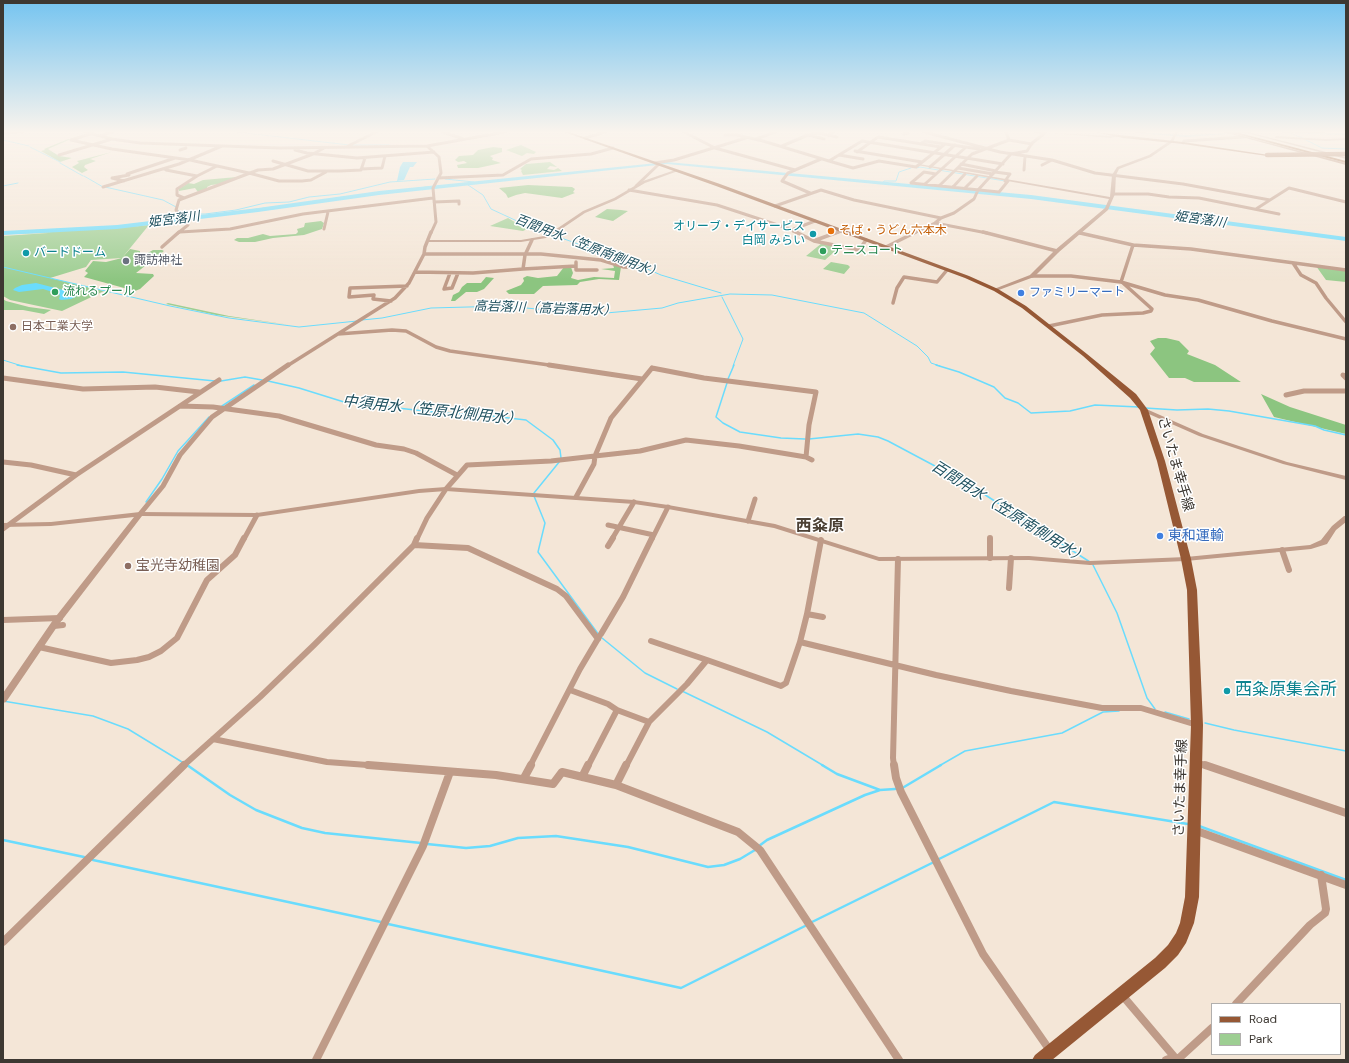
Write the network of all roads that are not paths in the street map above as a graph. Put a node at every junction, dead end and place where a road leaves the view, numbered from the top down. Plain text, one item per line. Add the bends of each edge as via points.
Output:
1 (1006, 181) edge
2 (122, 182) edge
3 (189, 182) edge
4 (229, 182) edge
5 (436, 182) edge
6 (639, 182) edge
7 (646, 182) edge
8 (706, 182) edge
9 (782, 182) edge
10 (913, 182) edge
11 (928, 182) edge
12 (944, 182) edge
13 (958, 182) edge
14 (971, 182) edge
15 (986, 182) edge
16 (1010, 182) edge
17 (1113, 182) edge
18 (1160, 182) edge
19 (925, 184) junction
20 (636, 186) junction
21 (939, 186) junction
22 (103, 187) dead end
23 (953, 187) junction
24 (965, 188) junction
25 (629, 190) junction
26 (977, 191) junction
27 (810, 193) junction
28 (1112, 196) junction
29 (184, 198) junction
30 (433, 198) junction
31 (1270, 200) junction
32 (434, 202) junction
33 (1346, 202) edge
34 (459, 204) dead end
35 (775, 206) junction
36 (1256, 209) junction
37 (328, 212) junction
38 (1279, 214) dead end
39 (941, 218) junction
40 (815, 221) junction
41 (935, 223) junction
42 (324, 229) dead end
43 (793, 230) junction
44 (842, 231) junction
45 (180, 232) junction
46 (1080, 233) junction
47 (532, 240) junction
48 (866, 240) junction
49 (428, 241) junction
50 (814, 241) junction
51 (1133, 245) junction
52 (162, 247) dead end
53 (886, 247) junction
54 (1058, 251) junction
55 (424, 254) junction
56 (526, 254) junction
57 (551, 255) junction
58 (577, 258) junction
59 (1293, 263) junction
60 (549, 266) junction
61 (576, 266) junction
62 (641, 268) dead end
63 (523, 269) junction
64 (597, 270) dead end
65 (946, 270) junction
66 (1346, 270) edge
67 (415, 272) junction
68 (450, 272) junction
69 (458, 273) junction
70 (1032, 276) junction
71 (1121, 282) junction
72 (406, 286) junction
73 (996, 290) junction
74 (391, 301) junction
75 (893, 303) dead end
76 (1344, 318) edge
77 (1346, 322) edge
78 (1049, 326) junction
79 (336, 334) junction
80 (1346, 339) edge
81 (3, 378) edge
82 (642, 379) junction
83 (218, 380) dead end
84 (1346, 391) edge
85 (199, 392) junction
86 (1286, 395) dead end
87 (180, 406) junction
88 (223, 409) junction
89 (1144, 410) junction
90 (595, 456) junction
91 (806, 457) junction
92 (812, 460) dead end
93 (3, 462) edge
94 (76, 475) junction
95 (457, 475) junction
96 (1346, 478) edge
97 (446, 489) junction
98 (576, 497) junction
99 (755, 499) dead end
100 (634, 502) junction
101 (668, 507) junction
102 (140, 514) junction
103 (257, 515) junction
104 (1346, 518) edge
105 (748, 521) junction
106 (608, 526) dead end
107 (4, 527) edge
108 (618, 528) junction
109 (654, 535) junction
110 (990, 538) dead end
111 (821, 540) junction
112 (414, 545) junction
113 (608, 546) dead end
114 (1282, 550) junction
115 (990, 558) junction
116 (1011, 558) junction
117 (898, 559) junction
118 (1186, 559) junction
119 (1289, 570) dead end
120 (1009, 588) dead end
121 (807, 614) junction
122 (823, 617) dead end
123 (3, 620) edge
124 (62, 621) junction
125 (599, 637) junction
126 (651, 641) dead end
127 (800, 642) junction
128 (39, 648) junction
129 (707, 660) junction
130 (897, 666) junction
131 (570, 690) junction
132 (3, 700) edge
133 (617, 710) junction
134 (649, 722) junction
135 (1197, 725) junction
136 (213, 739) junction
137 (1196, 762) junction
138 (450, 772) junction
139 (582, 777) junction
140 (524, 778) junction
141 (616, 785) junction
142 (1346, 813) edge
143 (1194, 830) junction
144 (1321, 876) junction
145 (1346, 885) edge
146 (3, 942) edge
147 (1122, 995) junction
148 (1237, 1003) edge
149 (1211, 1029) edge
150 (1051, 1052) junction
151 (1173, 1059) edge
152 (316, 1060) edge
153 (899, 1060) edge
154 (1040, 1060) edge

1 - 26 street via 999,192
2 - 22 street
3 - 29 street via 176,190 177,195
4 - 29 street
5 - 30 street
6 - 20 street
7 - 20 street
8 - 35 main road, さいたま幸手線
9 - 27 street
10 - 19 street via 911,183
11 - 19 street
12 - 21 street
13 - 23 street
14 - 24 street
15 - 26 street
16 - 28 street
17 - 28 street
18 - 31 street
19 - 21 street
20 - 25 street
21 - 23 street
23 - 24 street
24 - 26 street
25 - 43 street via 717,205
25 - 47 street via 584,212 553,233
26 - 39 street via 974,199 954,213
27 - 35 street
27 - 39 street via 821,190 854,200
28 - 36 street via 1148,194 1194,197
28 - 46 street via 1108,207
29 - 45 street via 177,202 176,210 188,225
30 - 32 street
30 - 37 street
31 - 33 street via 1290,188
31 - 36 street
32 - 34 street via 459,201
32 - 49 street via 436,225
35 - 40 main road, さいたま幸手線
36 - 38 street
37 - 42 street
37 - 45 street via 303,214 230,229
39 - 41 street
40 - 43 street
40 - 44 main road, さいたま幸手線
41 - 53 street
41 - 54 street
43 - 50 street via 794,233
44 - 48 main road, さいたま幸手線
44 - 50 street
45 - 52 street
46 - 51 street
46 - 54 street
47 - 49 street
47 - 56 street
48 - 50 street via 859,250
48 - 53 main road, さいたま幸手線
49 - 55 street
51 - 59 street via 1177,247
51 - 71 street
53 - 65 main road, さいたま幸手線
54 - 70 street
55 - 56 street
55 - 67 street
56 - 57 street
56 - 63 street
57 - 58 street
57 - 60 street
58 - 61 street
58 - 62 street
59 - 66 street
59 - 76 street via 1301,275 1316,283
60 - 61 street
60 - 63 street
61 - 64 street via 576,270
63 - 69 street
65 - 73 main road, さいたま幸手線
65 - 75 street via 937,282 903,278
67 - 68 street
67 - 72 street
68 - 69 street
68 - 69 street via 444,288 452,288
70 - 71 street via 1072,276
70 - 73 street
71 - 78 street via 1152,309 1151,311 1102,315
71 - 80 street
72 - 74 street
72 - 74 street via 350,288 349,297 374,295 373,299
73 - 78 main road, さいたま幸手線 via 1024,306
74 - 79 street
76 - 77 street
78 - 89 main road, さいたま幸手線 via 1133,396
79 - 82 street via 406,331 436,348 450,351
79 - 88 street
81 - 85 street via 83,389 156,387
82 - 90 street via 611,418
82 - 91 street via 652,368 704,378 816,392
83 - 85 street
84 - 86 street via 1304,391
85 - 87 street
87 - 88 street
87 - 94 street
88 - 95 street via 279,416 376,445 404,449
88 - 102 street via 212,417 180,455 163,486
89 - 96 street via 1201,435 1285,463
89 - 118 main road, さいたま幸手線 via 1161,461
90 - 91 street via 696,440
90 - 95 street via 467,465
90 - 98 street via 594,464
91 - 92 street
93 - 94 street
94 - 107 street
95 - 97 street
97 - 98 street
97 - 103 street
97 - 112 street
98 - 100 street
99 - 105 street
100 - 101 street
100 - 108 street
101 - 105 street
101 - 109 street
102 - 103 street
102 - 107 street
102 - 124 street
103 - 128 street via 235,555 207,580 177,638 161,651 149,657 111,663
104 - 114 street via 1338,523 1324,542 1311,547
105 - 111 street
106 - 108 street
108 - 109 street
108 - 113 street
109 - 125 street via 624,597
110 - 115 street
111 - 117 street via 879,559
111 - 121 street
112 - 125 street via 468,548 557,589 566,596
112 - 136 street via 260,698
114 - 118 street
114 - 119 street
115 - 116 street
115 - 117 street
116 - 118 street via 1090,563
116 - 120 street
117 - 130 street
118 - 135 main road, さいたま幸手線 via 1192,590
121 - 122 street
121 - 127 street
123 - 124 street
124 - 128 street via 54,626
125 - 131 street
126 - 129 street
127 - 129 street via 786,683 781,686
127 - 130 street
128 - 132 street
129 - 134 street
130 - 135 street via 1102,708 1141,708
130 - 150 street via 893,758 898,785 983,954
131 - 133 street
131 - 140 street
133 - 134 street
133 - 139 street
134 - 141 street
135 - 137 main road, さいたま幸手線
136 - 138 street via 327,762
136 - 146 street
137 - 142 street
137 - 143 main road, さいたま幸手線
138 - 140 street
138 - 152 street via 423,846
139 - 140 street via 562,772 553,784
139 - 141 street
141 - 153 street via 721,824 742,834 754,844
143 - 144 street
143 - 147 main road, さいたま幸手線 via 1192,897 1181,938 1160,963
144 - 145 street
144 - 148 street via 1325,913 1310,925
147 - 150 main road, さいたま幸手線
147 - 151 street
149 - 151 street
150 - 154 main road, さいたま幸手線

